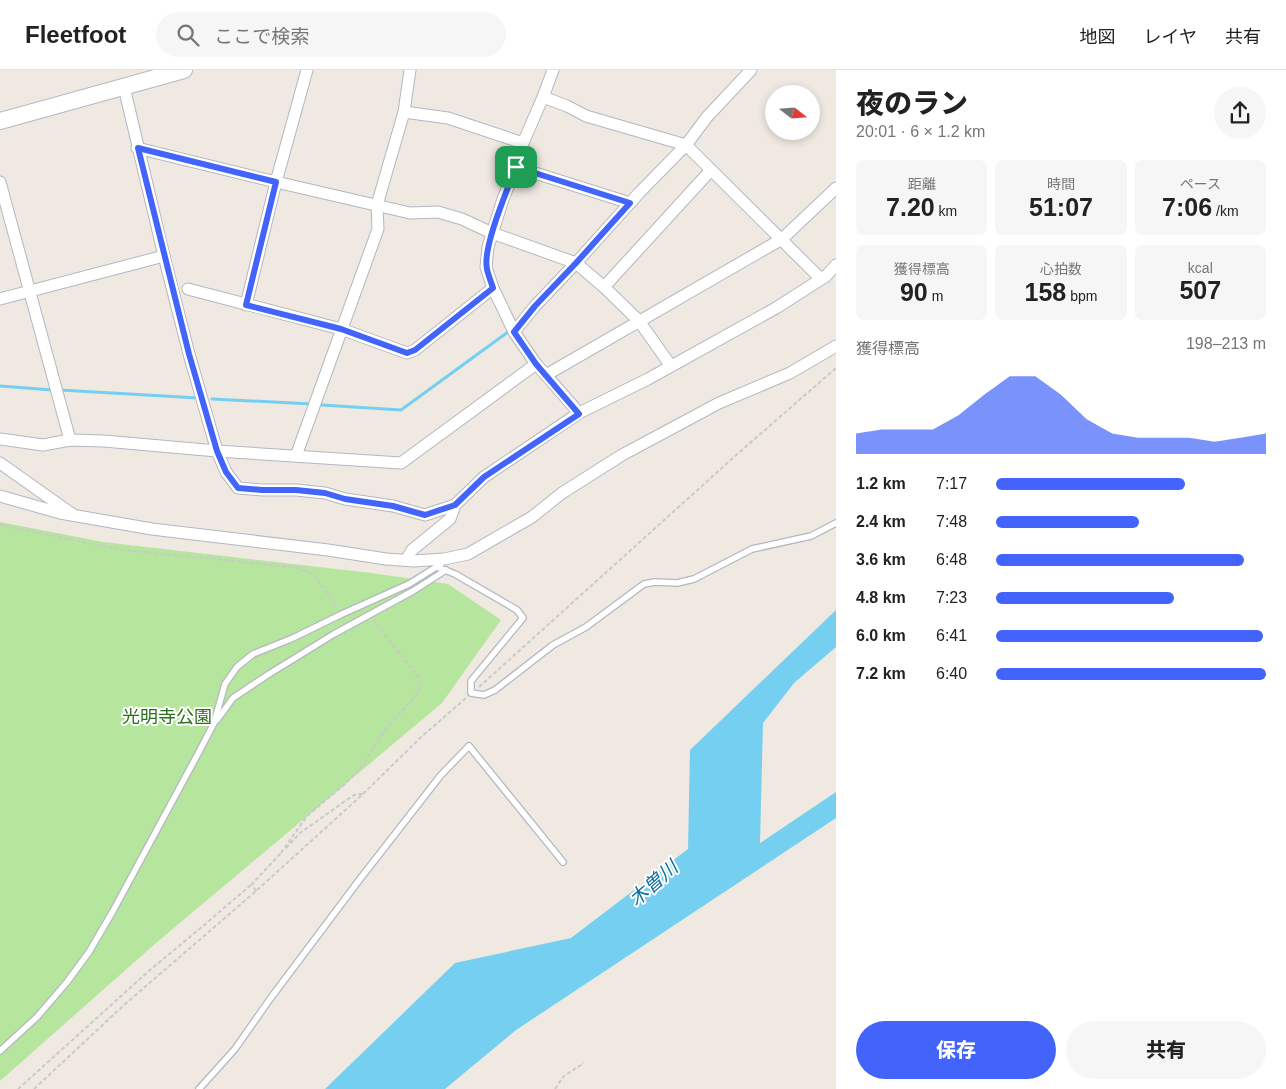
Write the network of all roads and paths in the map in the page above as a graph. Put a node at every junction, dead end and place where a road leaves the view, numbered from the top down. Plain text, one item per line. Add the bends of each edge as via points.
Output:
1 (184, 70) edge
2 (307, 70) edge
3 (410, 70) edge
4 (553, 70) edge
5 (751, 70) edge
6 (153, 74) edge
7 (124, 87) junction
8 (543, 97) junction
9 (404, 112) junction
10 (0, 121) edge
11 (523, 143) junction
12 (686, 145) junction
13 (138, 148) junction
14 (516, 167) junction
15 (712, 170) junction
16 (0, 182) edge
17 (276, 182) junction
18 (836, 188) edge
19 (630, 203) junction
20 (377, 205) junction
21 (492, 233) junction
22 (782, 239) junction
23 (164, 256) junction
24 (576, 263) junction
25 (836, 264) edge
26 (822, 279) junction
27 (604, 287) junction
28 (493, 288) junction
29 (188, 290) dead end
30 (30, 292) junction
31 (0, 300) edge
32 (246, 305) junction
33 (639, 321) junction
34 (341, 329) junction
35 (514, 332) junction
36 (836, 346) edge
37 (536, 364) junction
38 (671, 366) junction
39 (836, 368) edge
40 (546, 375) junction
41 (579, 414) junction
42 (0, 439) edge
43 (70, 440) junction
44 (217, 451) junction
45 (296, 456) junction
46 (0, 463) edge
47 (0, 496) edge
48 (455, 505) junction
49 (74, 516) junction
50 (836, 523) edge
51 (0, 525) edge
52 (406, 560) junction
53 (442, 566) junction
54 (342, 614) junction
55 (367, 624) dead end
56 (471, 693) junction
57 (214, 723) junction
58 (363, 794) junction
59 (281, 853) junction
60 (563, 862) dead end
61 (252, 884) junction
62 (256, 891) junction
63 (0, 1050) edge
64 (584, 1063) dead end
65 (18, 1089) edge
66 (34, 1089) edge
67 (199, 1089) edge
68 (555, 1089) edge

1 - 6 main road
2 - 17 street
3 - 9 street
4 - 8 street
5 - 12 street
6 - 7 main road
7 - 10 main road
7 - 13 street
8 - 11 street
8 - 12 street via 586,116
9 - 11 street via 448,118
9 - 20 street
11 - 14 street
12 - 15 street
12 - 19 street
13 - 17 street
13 - 23 street
14 - 19 street
14 - 21 street
15 - 22 street
15 - 27 street
16 - 30 street
17 - 20 street
17 - 32 street
18 - 22 street
19 - 24 street
20 - 21 street via 410,213 438,212
20 - 34 street via 378,230
21 - 24 street
21 - 28 street via 486,267
22 - 26 street
22 - 33 street
23 - 30 street
23 - 44 street
24 - 27 street
24 - 35 street
25 - 26 street
26 - 38 street
27 - 33 street
28 - 34 street via 407,353
28 - 35 street
29 - 32 street
30 - 31 street
30 - 43 street
32 - 34 street
33 - 38 street
33 - 40 street
34 - 45 street
35 - 37 street
36 - 53 street via 622,455 562,493 532,517
37 - 40 street
37 - 45 street via 401,463
38 - 41 street
39 - 56 path
40 - 41 street
41 - 48 street via 484,477
42 - 43 street via 43,445
43 - 44 street
44 - 45 street
44 - 48 street via 226,472 238,488 325,493 425,515
46 - 49 street
47 - 49 street
48 - 52 street via 450,519 412,550
49 - 52 street via 152,529
50 - 56 lane via 811,536 752,548 694,580 644,584 586,627 552,645 495,690 484,696
51 - 54 path via 124,550 298,568 313,574
52 - 53 street
53 - 54 lane
53 - 56 lane via 517,610 523,618 470,681
53 - 57 lane via 413,590 334,634 233,698
54 - 57 lane via 253,654 237,667 225,684
55 - 59 path via 374,621 422,680 420,688 416,697 388,726 362,766 307,816
56 - 58 path
57 - 63 lane via 89,952 37,1017
58 - 59 path via 354,796 300,833
58 - 62 path
59 - 61 path
60 - 67 lane via 470,746 430,789 235,1049
61 - 62 path
61 - 65 path via 150,970
62 - 66 path via 124,1005
64 - 68 path via 564,1076

